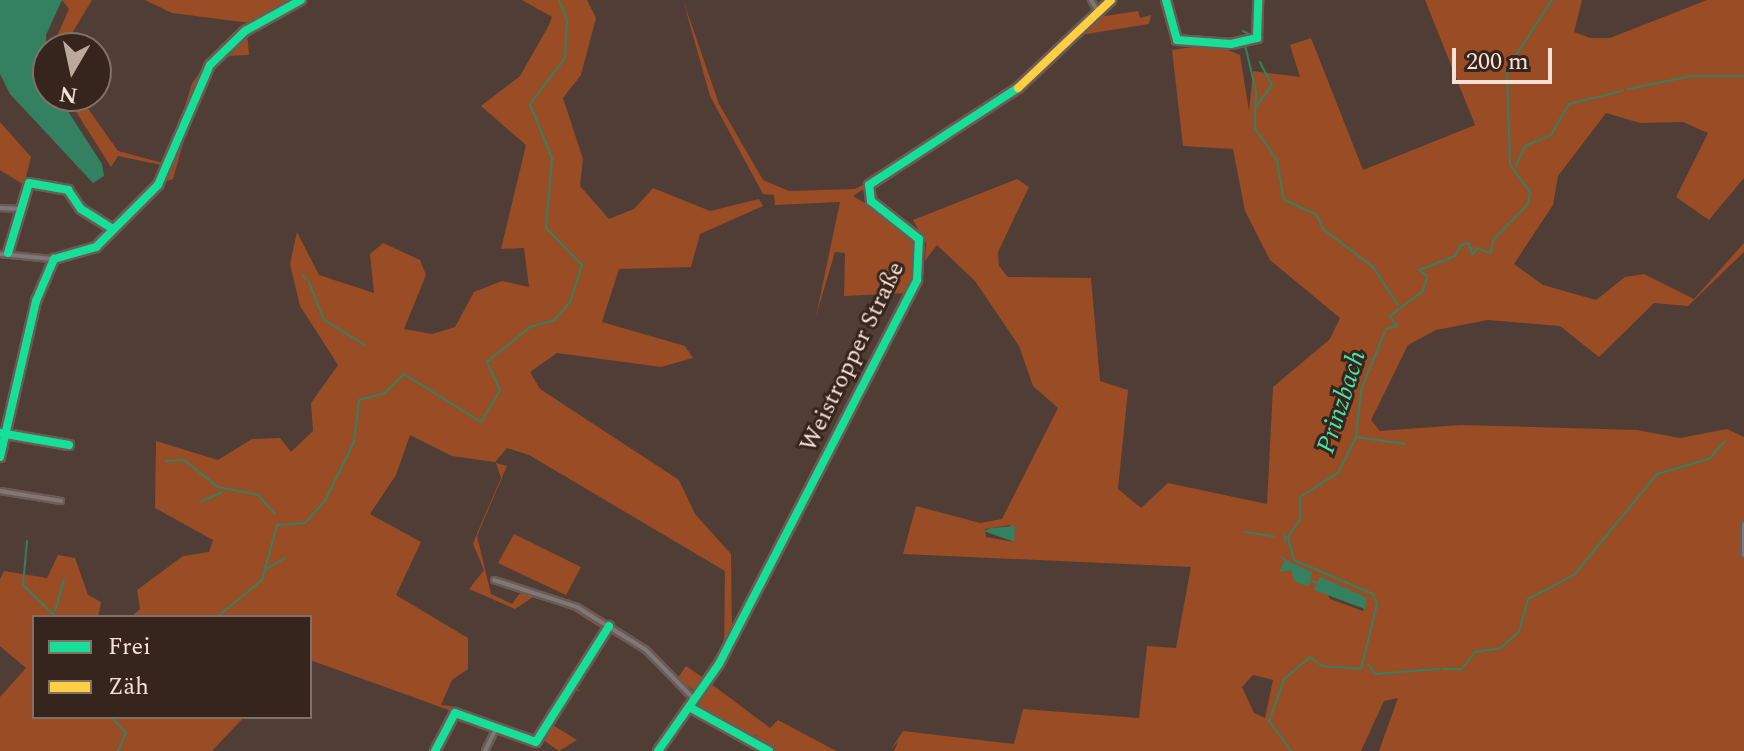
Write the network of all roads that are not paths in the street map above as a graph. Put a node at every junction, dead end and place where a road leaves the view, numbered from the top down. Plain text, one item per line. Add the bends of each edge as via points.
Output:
1 (301, 0) edge
2 (1091, 0) edge
3 (1111, 0) edge
4 (1166, 0) edge
5 (1258, 0) edge
6 (1098, 11) junction
7 (0, 208) edge
8 (21, 209) junction
9 (114, 226) junction
10 (4, 253) edge
11 (54, 259) junction
12 (41, 261) junction
13 (47, 273) junction
14 (3, 433) edge
15 (69, 445) dead end
16 (0, 457) edge
17 (0, 491) edge
18 (61, 501) dead end
19 (1744, 524) edge
20 (1744, 555) edge
21 (494, 580) dead end
22 (609, 626) junction
23 (693, 703) junction
24 (496, 728) junction
25 (435, 751) edge
26 (485, 751) edge
27 (658, 751) edge
28 (769, 751) edge

1 - 9 street via 245,31 210,65 193,93 166,175
2 - 6 street
3 - 6 street, Weistropper Straße
4 - 5 street via 1177,40 1257,38
6 - 23 street, Weistropper Straße via 1007,98 869,185 872,202 919,239 921,269 719,664
7 - 8 street
8 - 9 street via 29,183 64,188
8 - 10 street
9 - 11 street via 91,249
10 - 12 street
11 - 12 street
11 - 13 street
12 - 13 street
13 - 14 street
14 - 15 street
14 - 16 street
17 - 18 street
19 - 20 street
21 - 22 street via 518,593 552,594
22 - 23 street via 659,661
22 - 24 street via 536,742
23 - 27 street
23 - 28 street
24 - 25 street via 455,713
24 - 26 street

